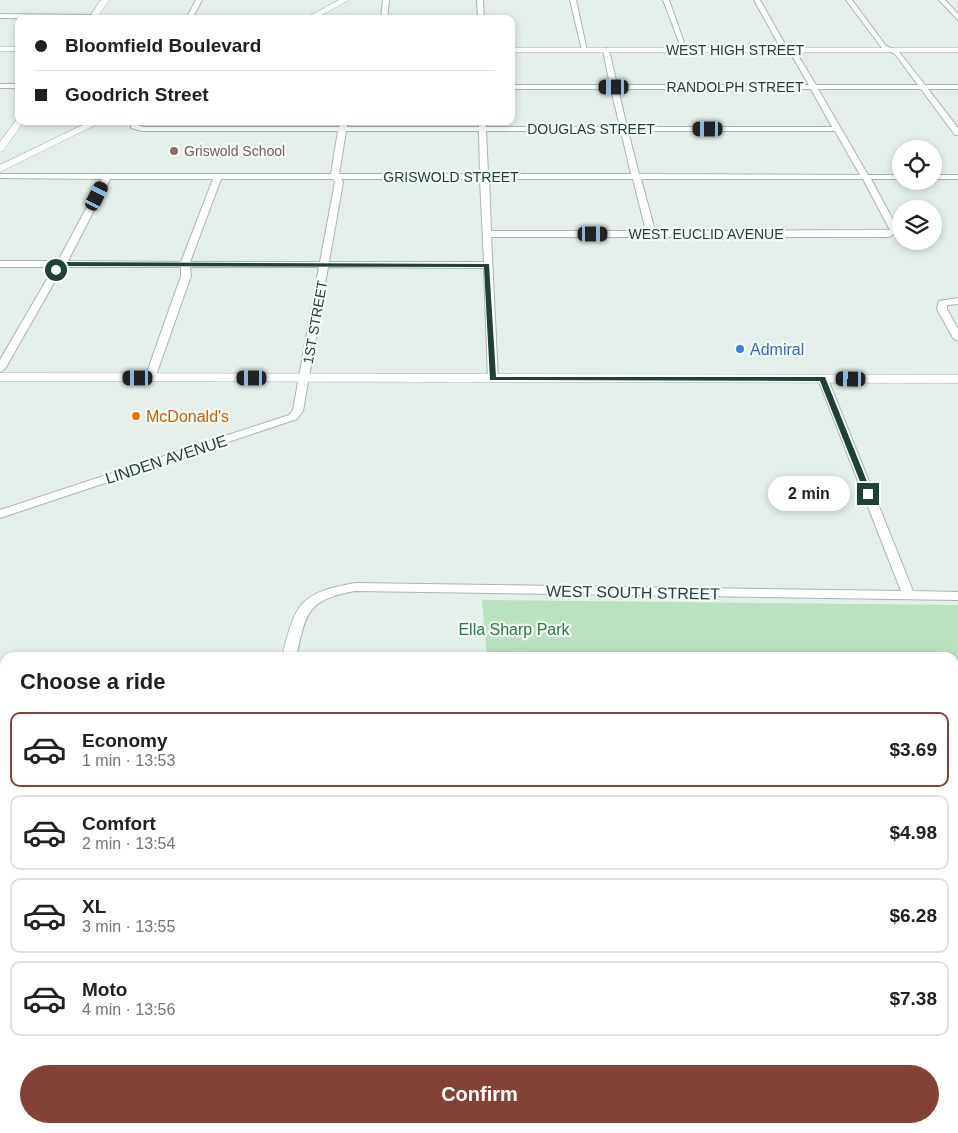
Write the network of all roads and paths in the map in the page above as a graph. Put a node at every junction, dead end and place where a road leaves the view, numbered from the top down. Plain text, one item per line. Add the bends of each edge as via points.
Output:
1 (104, 0) edge
2 (199, 0) edge
3 (346, 0) edge
4 (386, 0) edge
5 (480, 0) edge
6 (573, 0) edge
7 (666, 0) edge
8 (757, 0) edge
9 (849, 0) edge
10 (942, 0) edge
11 (94, 15) edge
12 (191, 15) edge
13 (316, 15) edge
14 (384, 15) edge
15 (481, 15) edge
16 (0, 16) edge
17 (15, 16) edge
18 (958, 18) edge
19 (0, 49) edge
20 (15, 49) edge
21 (515, 50) edge
22 (585, 50) junction
23 (606, 50) junction
24 (685, 50) junction
25 (789, 50) junction
26 (890, 50) junction
27 (958, 50) edge
28 (0, 86) edge
29 (15, 86) edge
30 (515, 87) edge
31 (614, 87) junction
32 (812, 87) junction
33 (923, 87) junction
34 (958, 87) edge
35 (17, 125) edge
36 (91, 125) edge
37 (136, 125) edge
38 (343, 125) edge
39 (482, 125) edge
40 (624, 129) junction
41 (836, 129) junction
42 (957, 130) edge
43 (0, 149) edge
44 (0, 169) edge
45 (0, 176) edge
46 (107, 176) junction
47 (218, 177) junction
48 (337, 177) junction
49 (484, 177) junction
50 (865, 177) junction
51 (892, 177) edge
52 (942, 177) edge
53 (637, 178) junction
54 (958, 178) edge
55 (486, 234) junction
56 (651, 234) junction
57 (0, 264) edge
58 (61, 264) junction
59 (185, 264) junction
60 (324, 265) junction
61 (487, 265) junction
62 (958, 301) edge
63 (958, 338) edge
64 (0, 369) edge
65 (0, 377) edge
66 (150, 378) junction
67 (305, 378) junction
68 (493, 379) junction
69 (823, 379) junction
70 (958, 380) edge
71 (0, 514) edge
72 (909, 596) junction
73 (958, 596) edge
74 (290, 652) edge

1 - 11 street
2 - 12 street
3 - 13 street
4 - 14 street
5 - 15 street
6 - 22 street
7 - 24 street
8 - 25 street via 783,47
9 - 26 street via 884,47
10 - 18 street
16 - 17 street
19 - 20 street
21 - 22 street, WEST HIGH STREET
22 - 23 street, WEST HIGH STREET
23 - 24 street, WEST HIGH STREET
23 - 31 street
24 - 25 street, WEST HIGH STREET
25 - 26 street, WEST HIGH STREET
25 - 32 street via 794,53
26 - 27 street, WEST HIGH STREET
26 - 33 street via 897,53
28 - 29 street
30 - 31 street, RANDOLPH STREET
31 - 32 street, RANDOLPH STREET
31 - 40 street
32 - 33 street, RANDOLPH STREET
32 - 41 street
33 - 34 street, RANDOLPH STREET
33 - 42 street
35 - 43 street
36 - 44 street
37 - 38 street, DOUGLAS STREET
38 - 39 street, DOUGLAS STREET
38 - 48 street, 1ST STREET via 334,172
39 - 40 street, DOUGLAS STREET
39 - 49 street
40 - 41 street, DOUGLAS STREET
40 - 53 street
41 - 50 street
45 - 46 street, GRISWOLD STREET
46 - 47 street, GRISWOLD STREET
46 - 58 street
47 - 48 street, GRISWOLD STREET
47 - 59 street
48 - 49 street, GRISWOLD STREET
48 - 60 street, 1ST STREET via 339,182
49 - 53 street, GRISWOLD STREET
49 - 55 street
50 - 51 street, GRISWOLD STREET
50 - 53 street, GRISWOLD STREET
50 - 56 street, WEST EUCLID AVENUE via 895,230 889,234
52 - 54 street
53 - 56 street
55 - 56 street, WEST EUCLID AVENUE
55 - 61 street
57 - 58 street
58 - 59 street
58 - 64 street
59 - 60 street
59 - 66 street via 186,276
60 - 61 street
60 - 67 street, 1ST STREET
61 - 68 street
62 - 63 street via 942,304
65 - 66 street
66 - 67 street
67 - 68 street
67 - 71 street, LINDEN AVENUE via 298,411 293,417
68 - 69 street
69 - 70 street
69 - 72 street
72 - 73 street, WEST SOUTH STREET
72 - 74 street, WEST SOUTH STREET via 355,587 320,595 303,609

